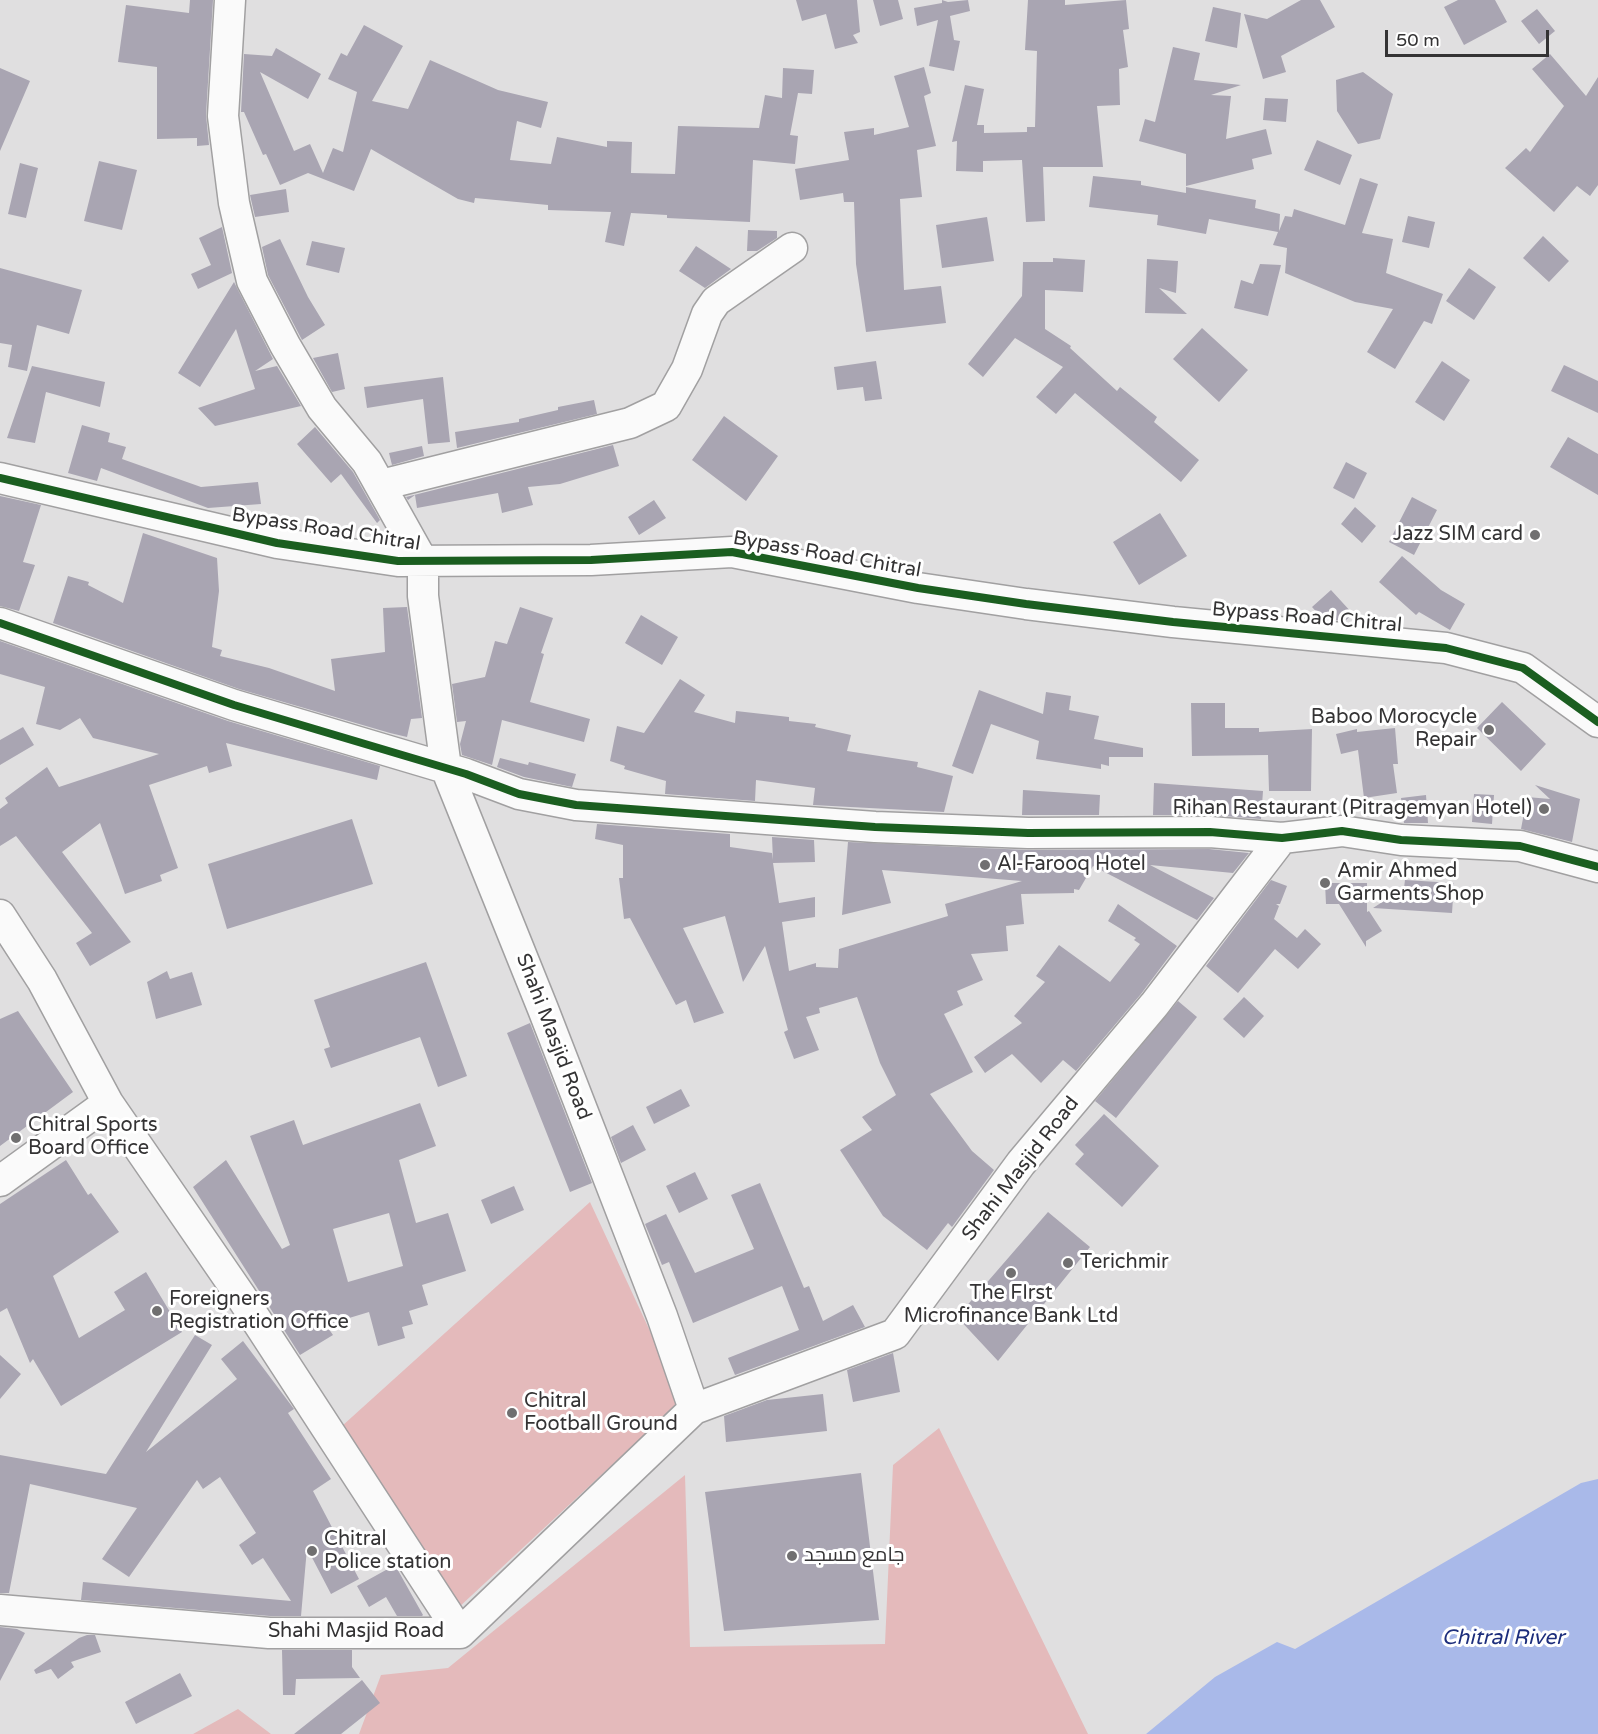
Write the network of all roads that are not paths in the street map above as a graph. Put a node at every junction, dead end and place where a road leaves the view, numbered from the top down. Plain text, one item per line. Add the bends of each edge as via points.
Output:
1 (230, 0) edge
2 (792, 248) dead end
3 (0, 478) edge
4 (381, 485) junction
5 (423, 562) junction
6 (0, 623) edge
7 (1598, 722) edge
8 (446, 768) junction
9 (1282, 838) junction
10 (1598, 867) edge
11 (0, 915) edge
12 (108, 1103) junction
13 (0, 1181) edge
14 (694, 1409) junction
15 (0, 1610) edge
16 (460, 1633) junction

1 - 4 street via 223,116 234,203 252,281 322,408
2 - 4 street via 716,302 666,406 630,423
3 - 5 street, Bypass Road Chitral via 277,543
4 - 5 street
5 - 7 street, Bypass Road Chitral via 591,560 732,552 918,588 1026,604 1446,648 1522,668
5 - 8 street, Shahi Masjid Road via 423,596
6 - 8 street via 234,705
8 - 9 street via 519,794 576,805 875,827 1028,833 1210,832
8 - 14 street, Shahi Masjid Road via 556,1042
9 - 10 street via 1342,831 1401,840 1520,846
9 - 14 street, Shahi Masjid Road via 1154,1005 1021,1163 895,1334
11 - 12 street via 42,980
12 - 13 street
12 - 16 street via 240,1295
14 - 16 street, Shahi Masjid Road
15 - 16 street, Shahi Masjid Road via 269,1633

